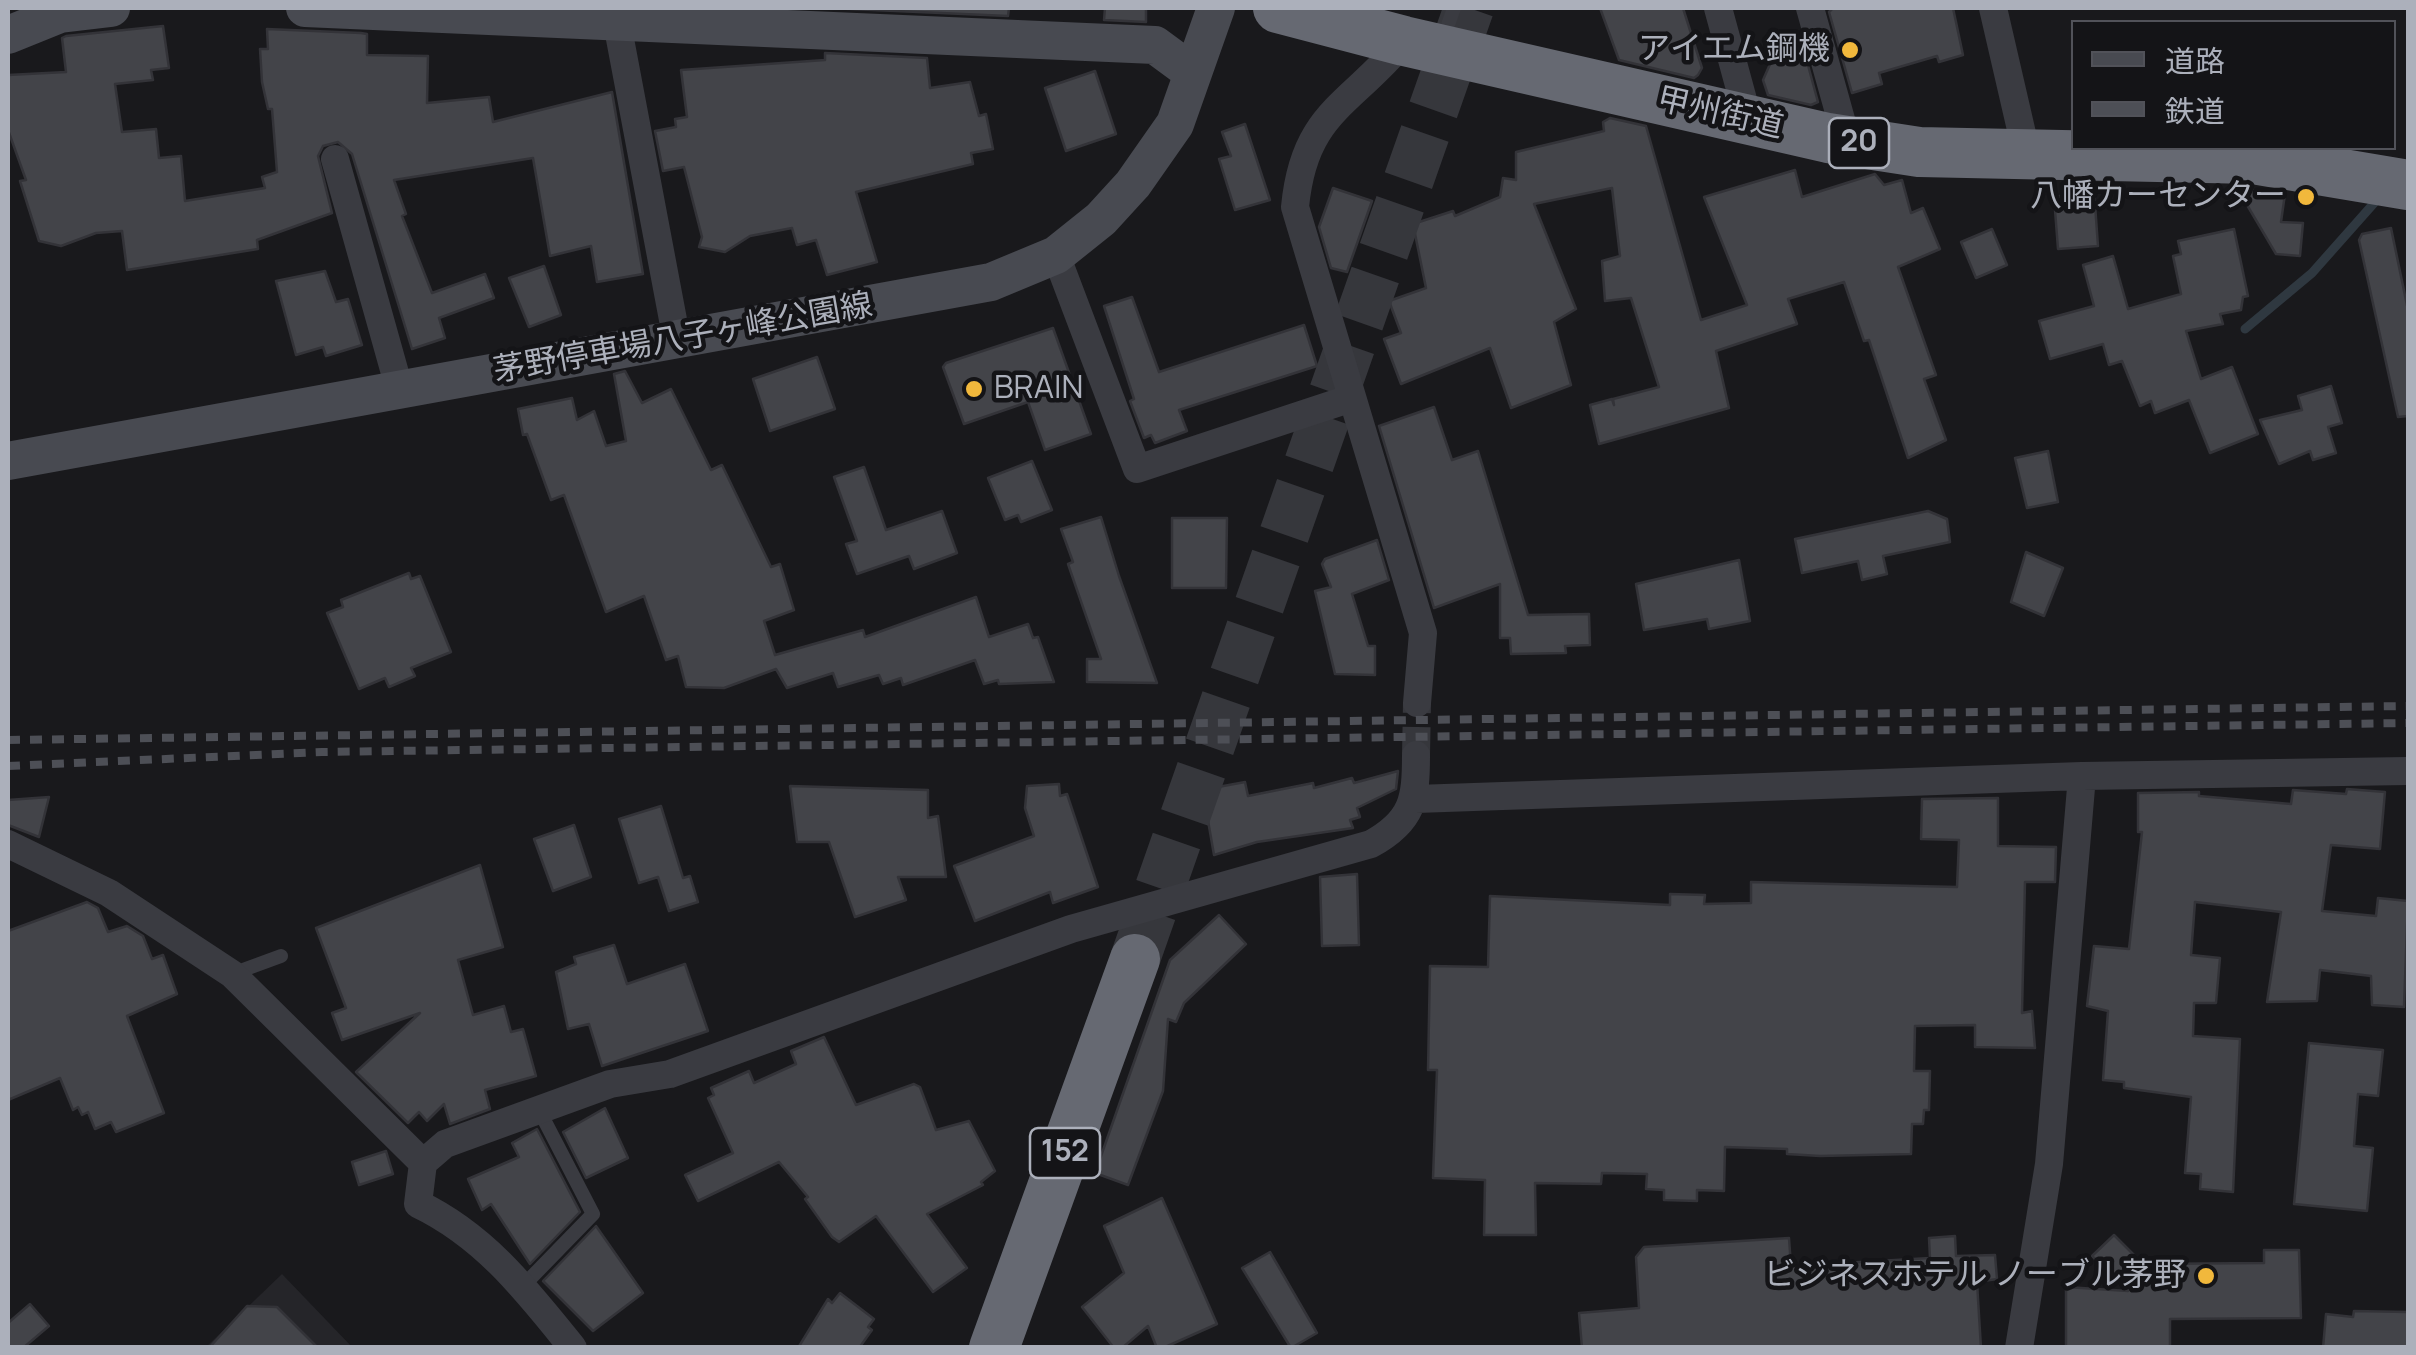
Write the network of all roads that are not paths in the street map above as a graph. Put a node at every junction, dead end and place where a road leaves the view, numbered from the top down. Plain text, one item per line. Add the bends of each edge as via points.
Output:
1 (111, 8) edge
2 (304, 8) edge
3 (1216, 8) edge
4 (1278, 8) edge
5 (1718, 8) edge
6 (1810, 8) edge
7 (1993, 8) edge
8 (617, 24) junction
9 (1432, 33) edge
10 (8, 35) edge
11 (1193, 73) junction
12 (1749, 122) junction
13 (1847, 141) junction
14 (2026, 151) junction
15 (335, 159) dead end
16 (2408, 185) edge
17 (1056, 255) junction
18 (677, 341) junction
19 (400, 390) junction
20 (1350, 399) junction
21 (8, 461) edge
22 (1417, 703) tunnel mouth
23 (1416, 755) tunnel mouth
24 (2408, 771) edge
25 (2082, 776) junction
26 (1416, 799) junction
27 (8, 844) edge
28 (281, 956) dead end
29 (1135, 959) tunnel mouth
30 (232, 974) junction
31 (538, 1110) junction
32 (423, 1163) junction
33 (523, 1286) junction
34 (574, 1348) edge
35 (994, 1348) edge
36 (2020, 1348) edge

1 - 10 main road via 60,14
2 - 8 main road
3 - 11 main road, 茅野停車場八子ヶ峰公園線
4 - 9 highway, 甲州街道 / 20
5 - 12 street
6 - 13 street
7 - 14 street
8 - 11 main road via 1155,45
8 - 18 street
9 - 12 highway, 甲州街道 / 20
9 - 20 street via 1332,108 1316,128 1297,179 1294,206
11 - 17 main road, 茅野停車場八子ヶ峰公園線 via 1175,124 1133,184
12 - 13 highway, 甲州街道 / 20
13 - 14 highway, 甲州街道 / 20 via 1919,152
14 - 16 highway, 甲州街道 / 20 via 2253,159
15 - 19 street
17 - 18 main road, 茅野停車場八子ヶ峰公園線 via 990,282
17 - 20 street via 1137,469
18 - 19 main road, 茅野停車場八子ヶ峰公園線
19 - 21 main road, 茅野停車場八子ヶ峰公園線
20 - 22 street via 1423,632
23 - 26 street
24 - 25 street
25 - 26 street
25 - 36 street via 2049,1164
26 - 31 street via 1392,832 1371,844 1071,929 670,1074 610,1084
27 - 30 street via 109,892
28 - 30 lane
29 - 35 highway, 152
30 - 32 street
31 - 32 street via 445,1144
31 - 33 lane via 594,1214
32 - 33 street via 418,1204 454,1221
33 - 34 street

